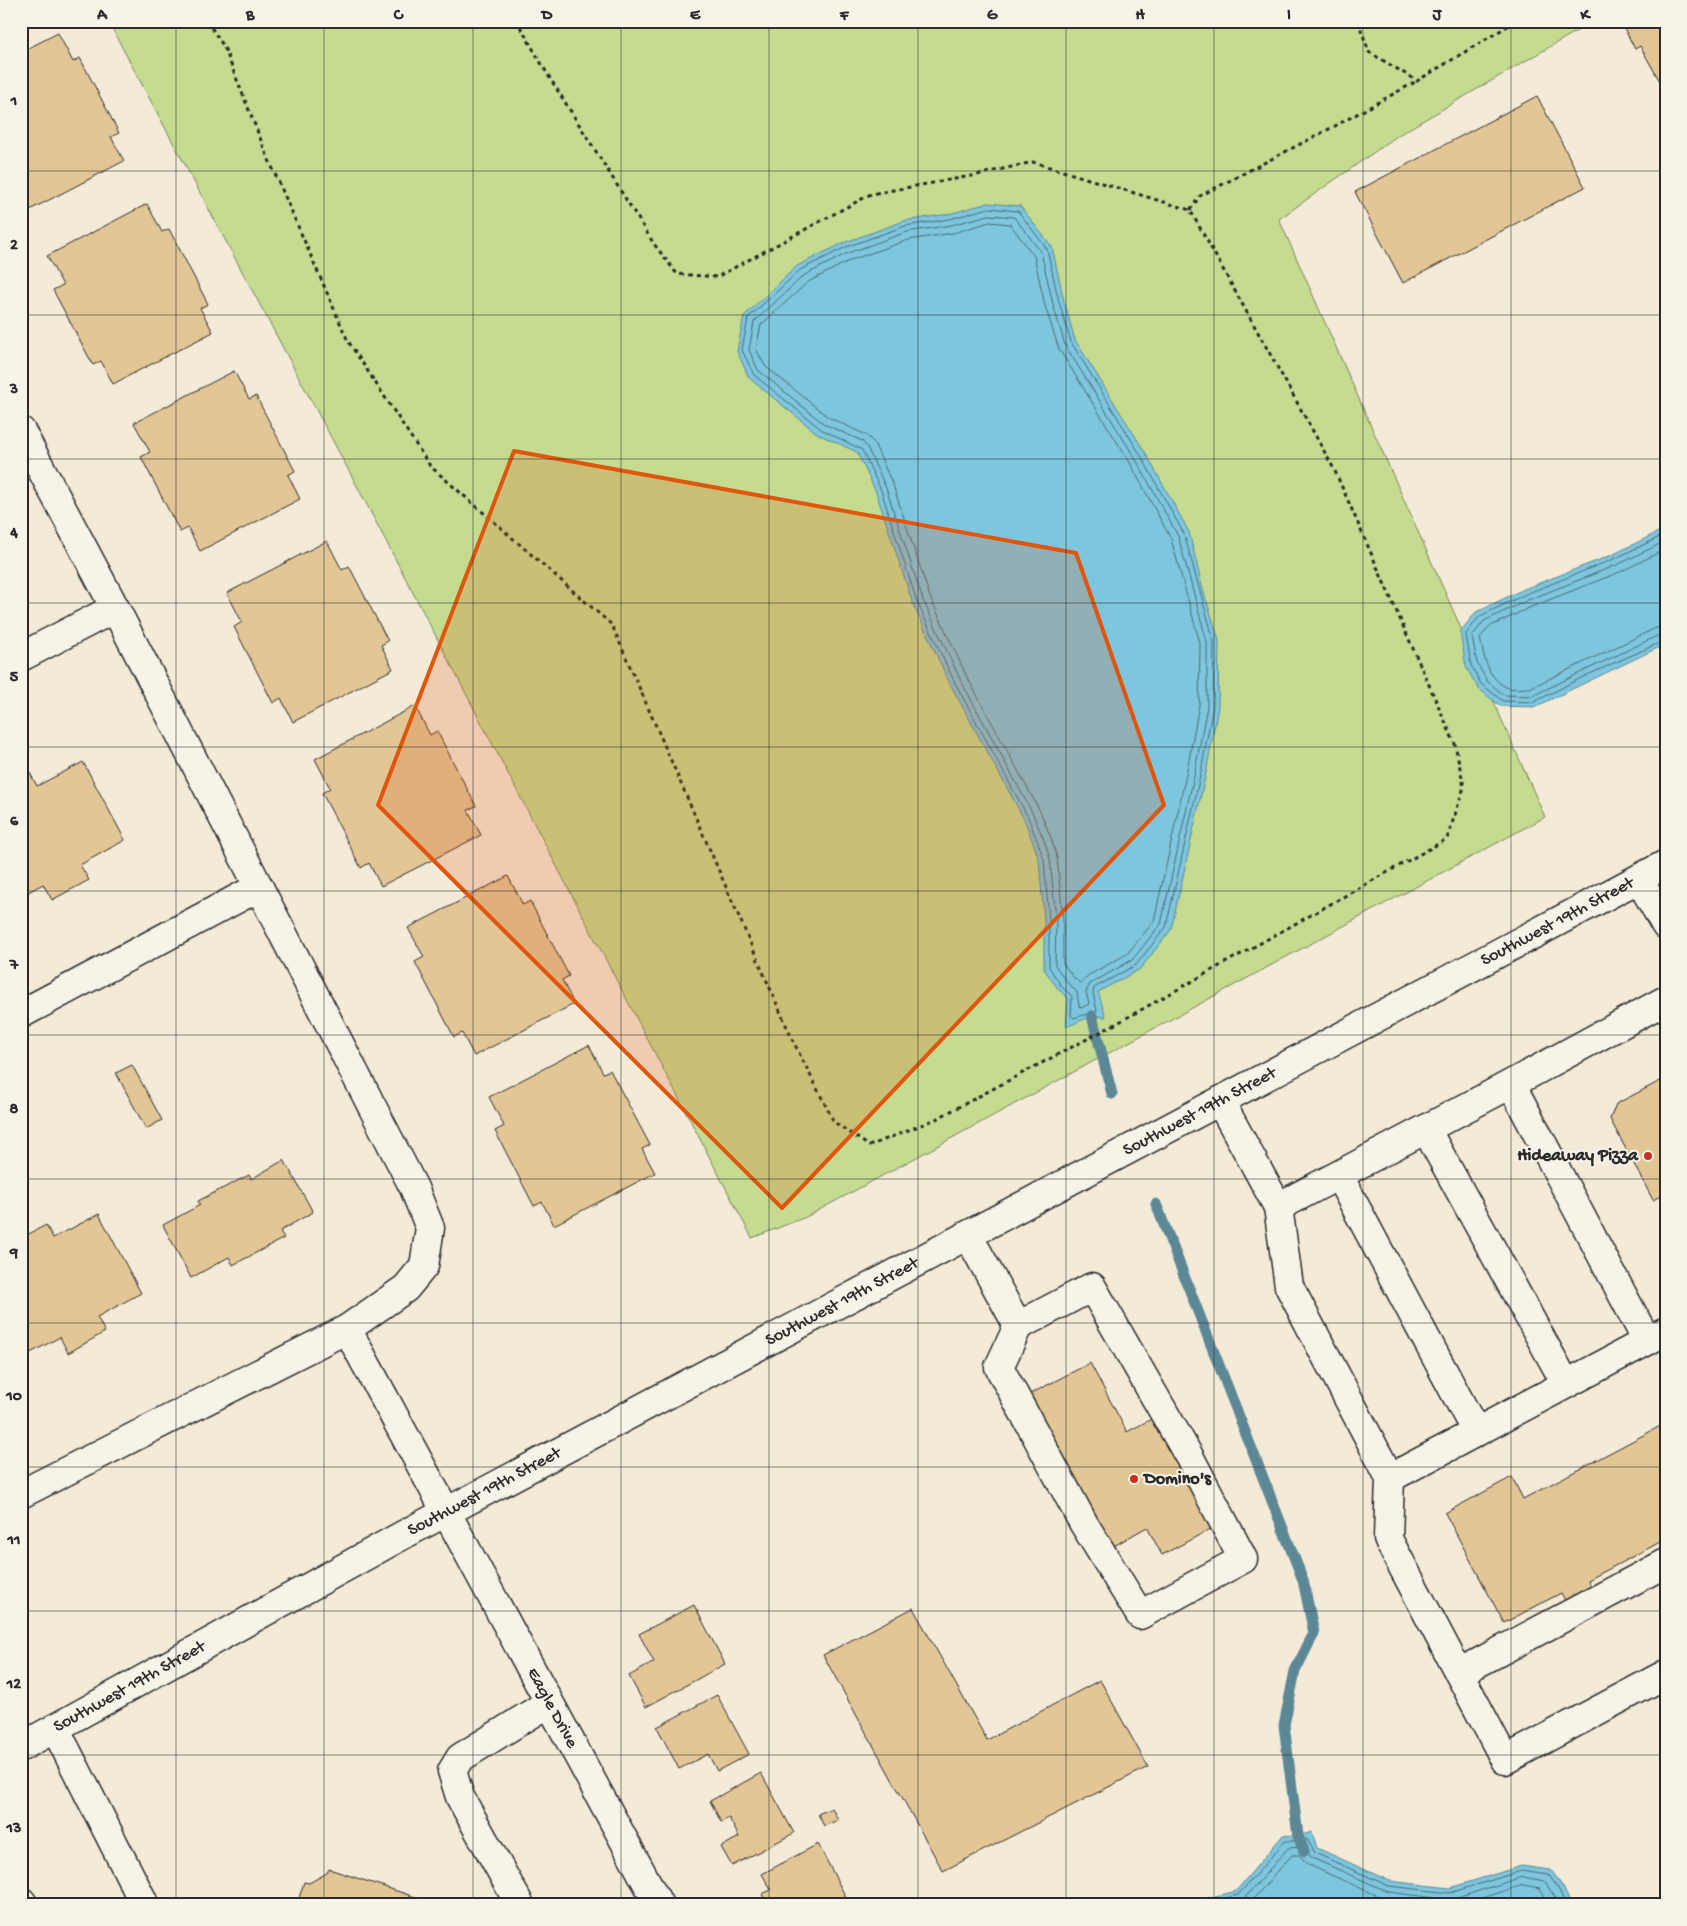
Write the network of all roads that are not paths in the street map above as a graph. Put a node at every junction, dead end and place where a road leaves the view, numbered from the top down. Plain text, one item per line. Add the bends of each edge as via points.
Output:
1 (21, 431) edge
2 (115, 608) junction
3 (21, 657) edge
4 (1666, 864) edge
5 (1639, 879) junction
6 (259, 887) junction
7 (1666, 926) edge
8 (1666, 1000) edge
9 (21, 1014) edge
10 (1511, 1084) junction
11 (1220, 1101) junction
12 (1426, 1130) junction
13 (1339, 1176) junction
14 (1278, 1207) junction
15 (968, 1236) junction
16 (1018, 1326) junction
17 (347, 1328) junction
18 (1656, 1336) edge
19 (1566, 1384) junction
20 (1476, 1432) junction
21 (1390, 1478) junction
22 (21, 1494) edge
23 (446, 1512) junction
24 (1666, 1563) edge
25 (1459, 1673) junction
26 (1666, 1674) edge
27 (549, 1703) junction
28 (55, 1728) junction
29 (21, 1747) edge
30 (21, 1900) edge
31 (24, 1905) edge
32 (145, 1905) edge
33 (520, 1905) edge
34 (659, 1905) edge

1 - 2 street
2 - 3 street
2 - 6 street
4 - 5 street, Southwest 19th Street
5 - 7 street
5 - 11 street, Southwest 19th Street
6 - 9 street
6 - 17 street via 414,1188 430,1228 424,1266 406,1288
8 - 10 street
10 - 12 street
10 - 18 street
11 - 14 street
11 - 15 street, Southwest 19th Street
12 - 13 street
12 - 19 street
13 - 14 street
13 - 20 street
14 - 21 street via 1289,1286
15 - 16 street
15 - 23 street, Southwest 19th Street
16 - 16 street via 1092,1287 1190,1458 1243,1559 1140,1615 1084,1524 999,1367
17 - 22 street
17 - 23 street, Eagle Drive
18 - 19 street
19 - 20 street
20 - 21 street
21 - 25 street via 1388,1539
23 - 27 street, Eagle Drive
23 - 28 street, Southwest 19th Street
24 - 25 street
25 - 26 street via 1505,1760
27 - 33 street via 460,1758 452,1771 460,1796
27 - 34 street, Eagle Drive
28 - 29 street, Southwest 19th Street
28 - 32 street
30 - 31 street

